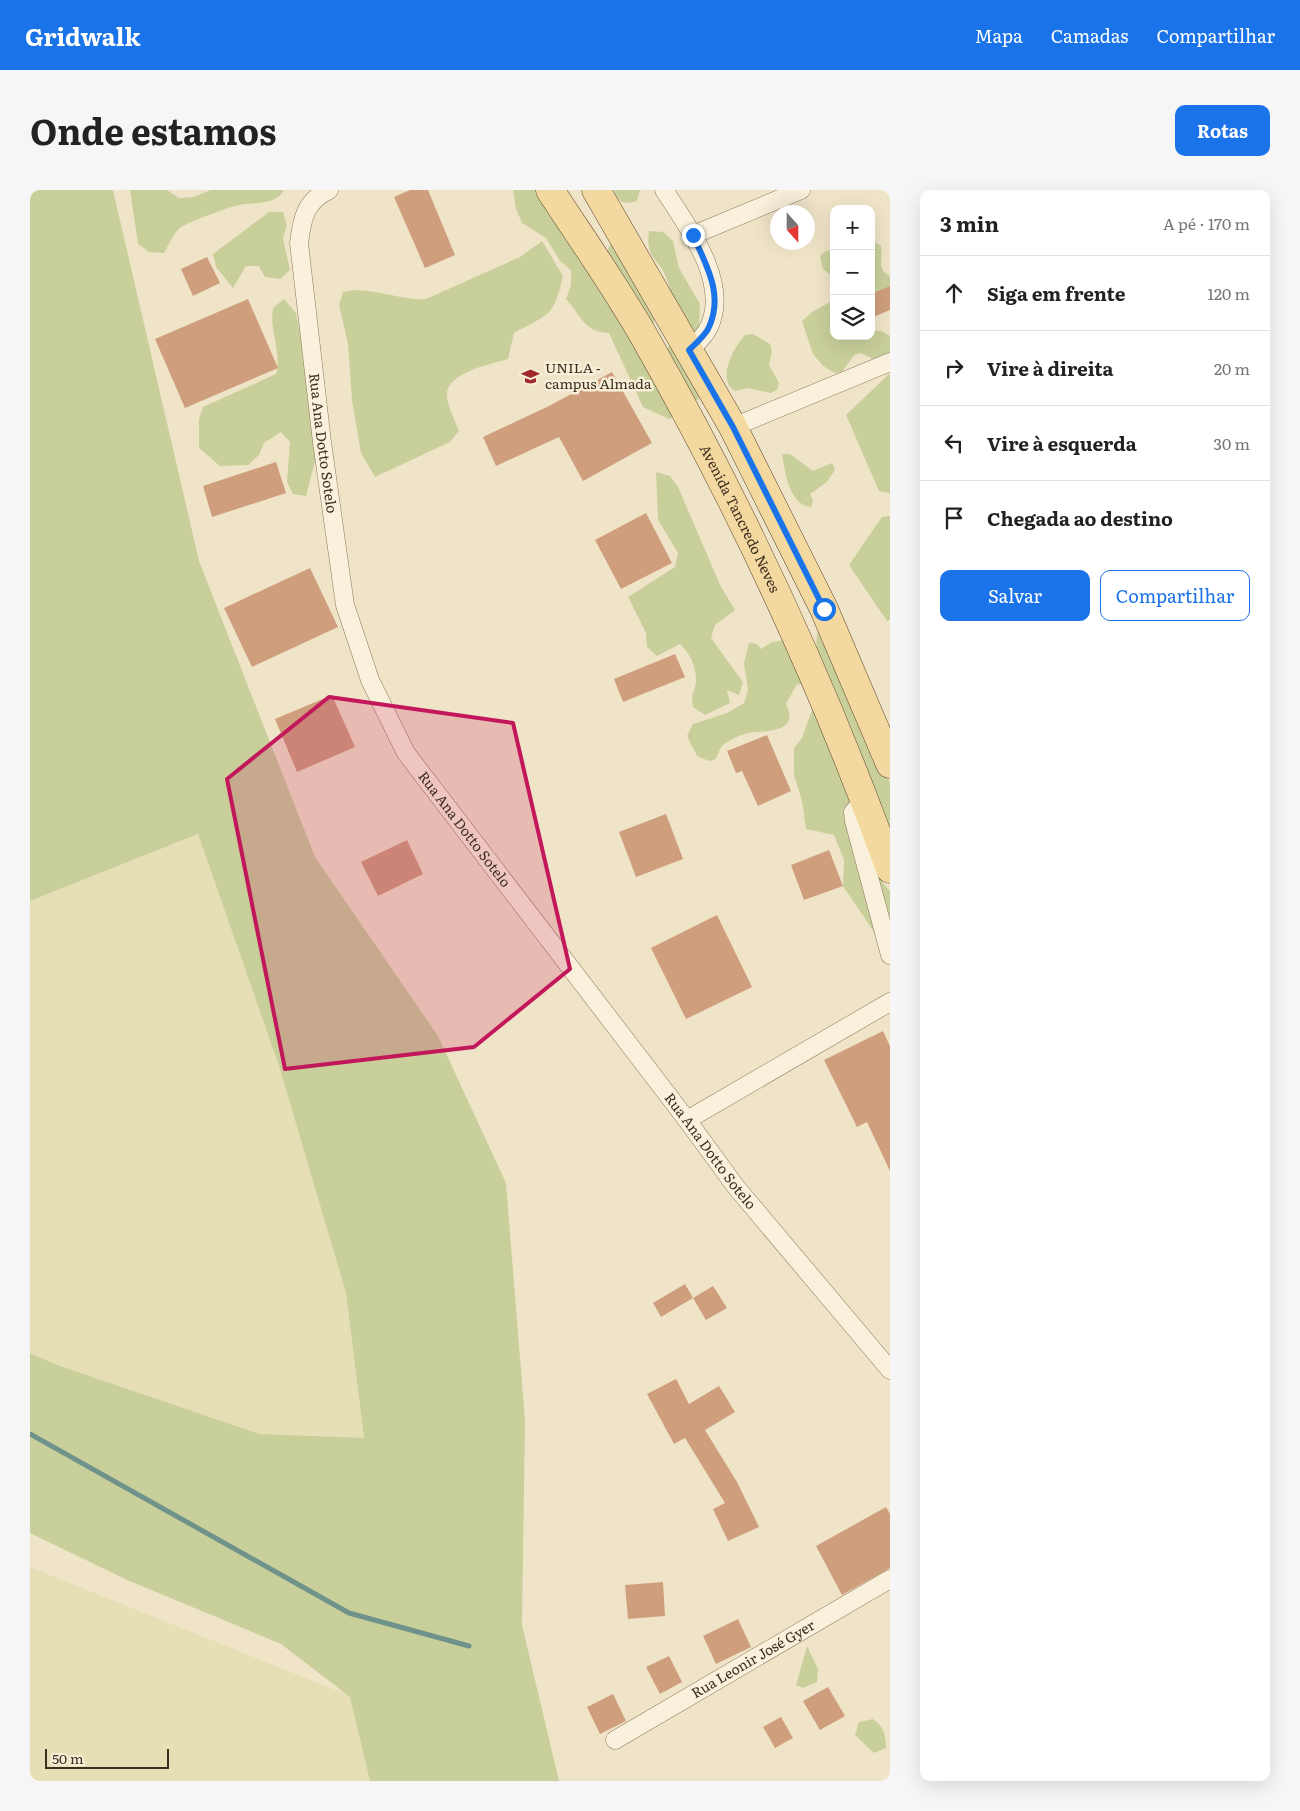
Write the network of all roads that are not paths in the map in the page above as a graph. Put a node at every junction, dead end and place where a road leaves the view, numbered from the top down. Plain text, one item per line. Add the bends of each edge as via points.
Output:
1 (329, 190) edge
2 (550, 190) edge
3 (596, 190) edge
4 (664, 190) edge
5 (801, 190) edge
6 (693, 235) junction
7 (689, 350) junction
8 (890, 362) edge
9 (733, 427) junction
10 (890, 764) edge
11 (865, 799) junction
12 (888, 857) edge
13 (890, 955) edge
14 (890, 1002) edge
15 (687, 1120) junction
16 (890, 1370) edge
17 (890, 1579) edge
18 (616, 1740) dead end

1 - 15 street, Rua Ana Dotto Sotelo via 319,195 302,215 299,243 345,605 370,680 406,753
2 - 11 main road, Avenida Tancredo Neves via 644,337 728,492 792,625
3 - 7 main road
4 - 6 street
5 - 6 street
6 - 7 street via 713,280 715,307 709,328
7 - 9 main road
8 - 9 street
9 - 10 main road via 824,609
11 - 12 main road, Avenida Tancredo Neves
11 - 13 street via 853,812 854,821
14 - 15 street
15 - 16 street, Rua Ana Dotto Sotelo via 736,1187
17 - 18 street, Rua Leonir José Gyer

